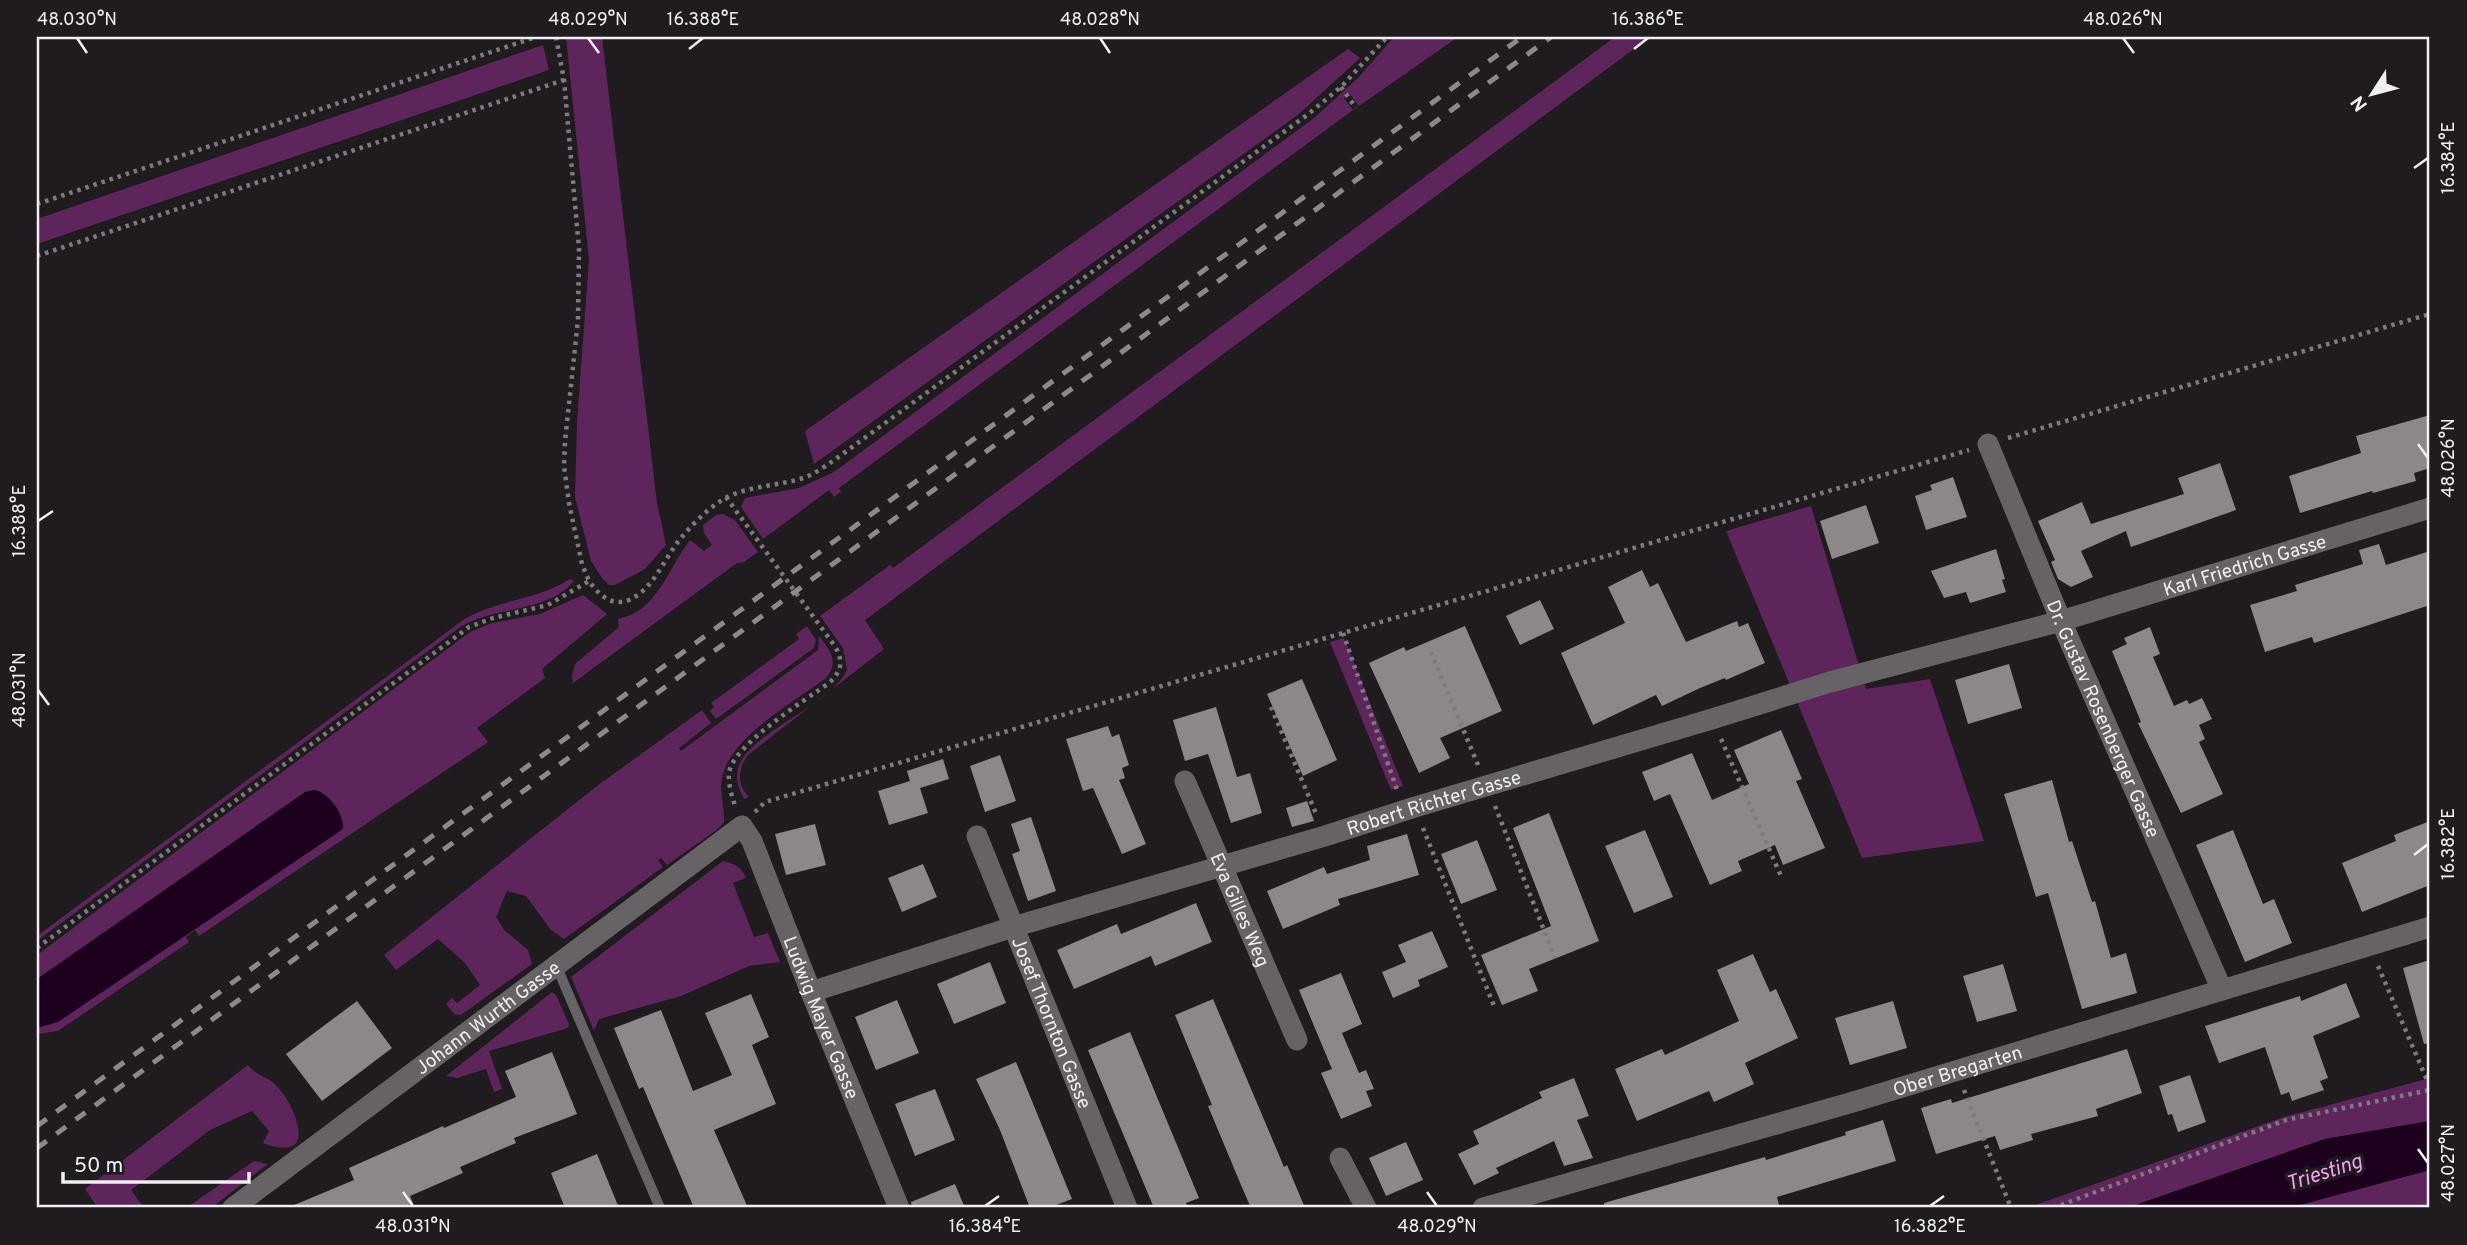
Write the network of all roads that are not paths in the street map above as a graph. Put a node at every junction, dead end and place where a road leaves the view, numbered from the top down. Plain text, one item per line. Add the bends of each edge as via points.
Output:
1 (1988, 444) road end
2 (2430, 508) edge
3 (2060, 621) junction
4 (1185, 781) dead end
5 (742, 826) joint
6 (977, 836) dead end
7 (1221, 867) junction
8 (1013, 927) junction
9 (2430, 927) edge
10 (556, 965) junction
11 (2222, 990) junction
12 (811, 992) junction
13 (1297, 1040) dead end
14 (1340, 1158) dead end
15 (233, 1208) edge
16 (660, 1208) edge
17 (899, 1208) edge
18 (1127, 1208) edge
19 (1366, 1208) edge
20 (1483, 1208) edge

1 - 3 street, Dr. Gustav Rosenberger Gasse
2 - 3 street, Karl Friedrich Gasse
3 - 7 street, Robert Richter Gasse via 1830,682
3 - 11 street, Dr. Gustav Rosenberger Gasse
4 - 7 street, Eva Gilles Weg
5 - 10 street, Johann Wurth Gasse
5 - 12 street, Ludwig Mayer Gasse
6 - 8 street, Josef Thornton Gasse
7 - 8 street, Robert Richter Gasse
7 - 13 street, Eva Gilles Weg
8 - 12 street, Robert Richter Gasse
8 - 18 street, Josef Thornton Gasse
9 - 11 street, Ober Bregarten
10 - 15 street, Johann Wurth Gasse
10 - 16 lane
11 - 20 street, Ober Bregarten
12 - 17 street, Ludwig Mayer Gasse
14 - 19 street

